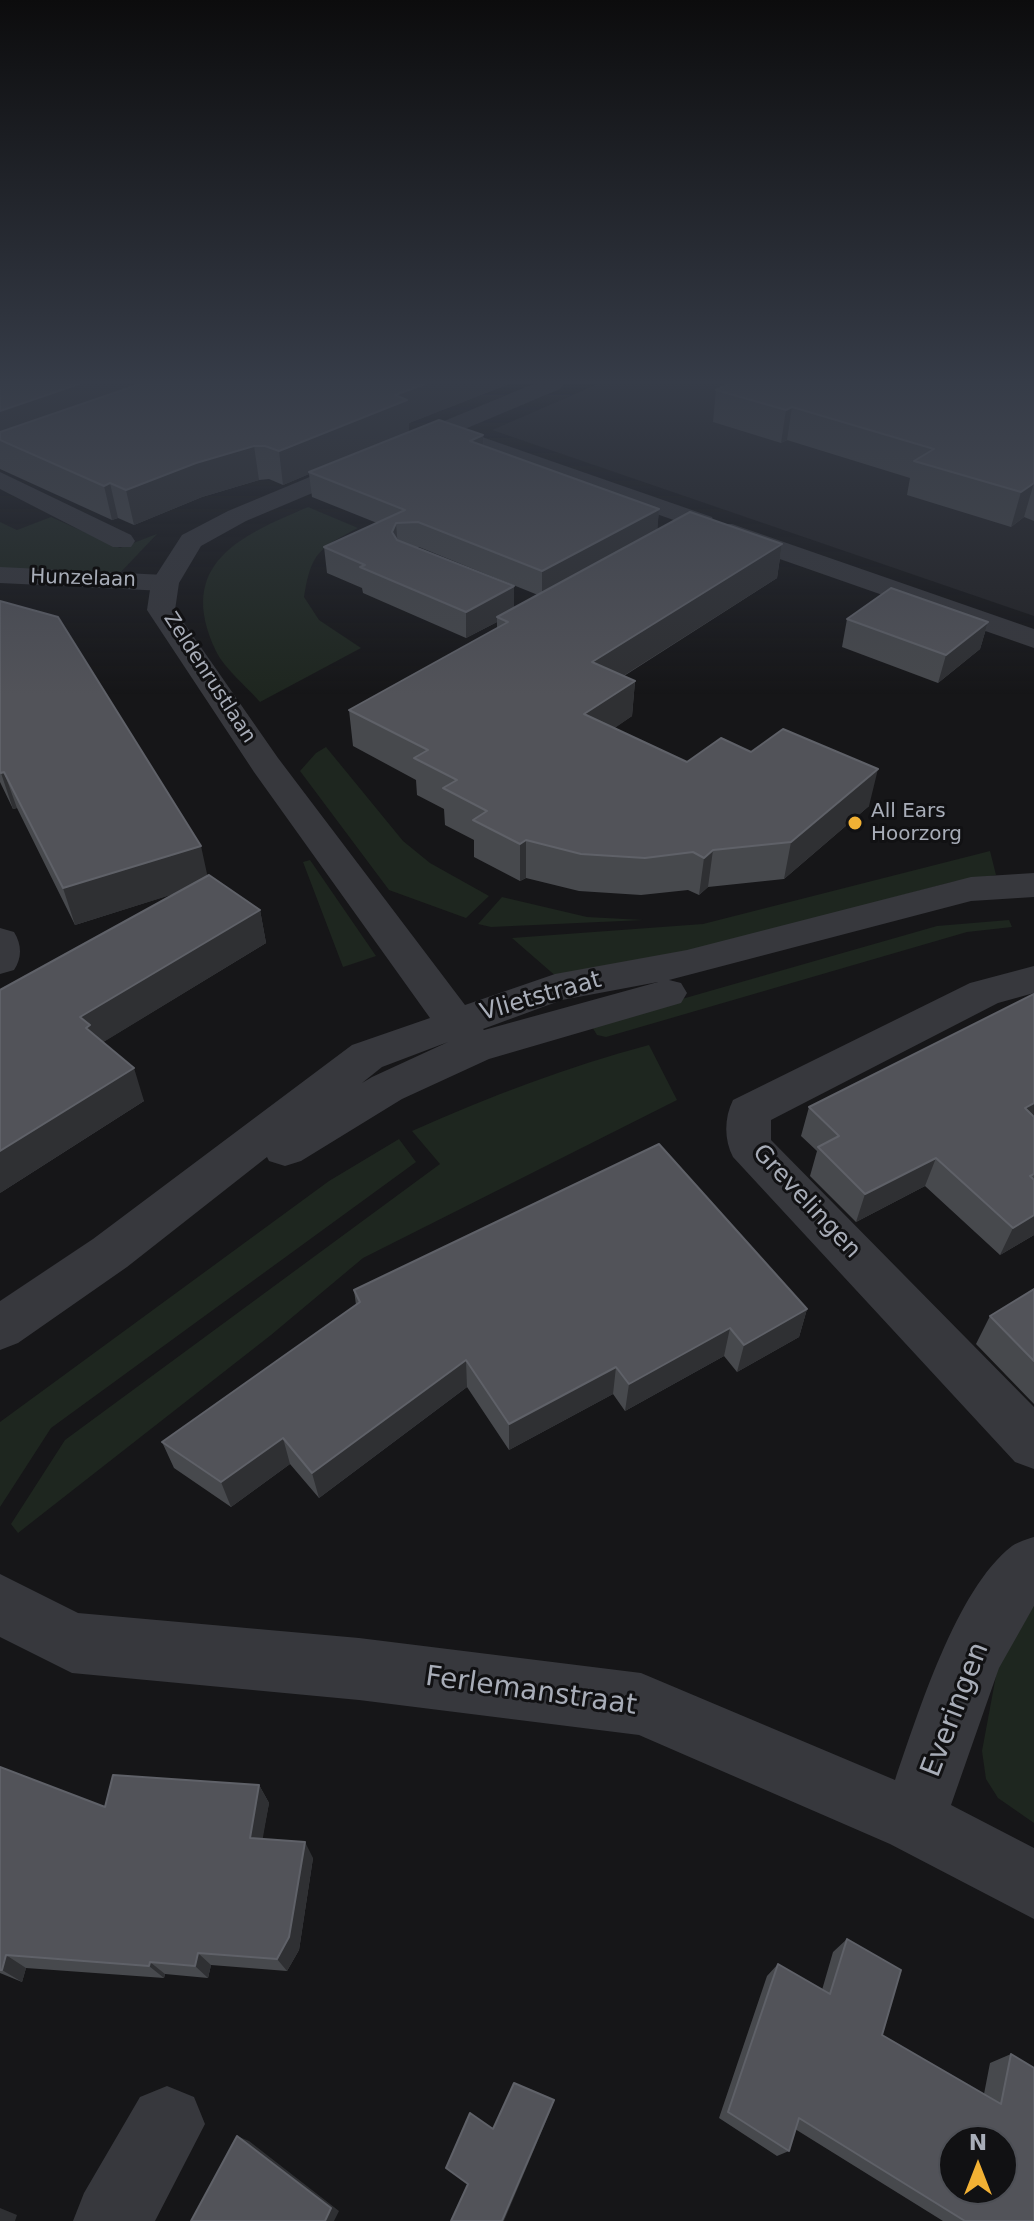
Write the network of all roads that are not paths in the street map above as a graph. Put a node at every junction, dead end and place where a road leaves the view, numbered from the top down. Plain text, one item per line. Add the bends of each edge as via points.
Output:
1 (17, 488) edge
2 (305, 488) edge
3 (606, 488) edge
4 (703, 522) junction
5 (122, 541) dead end
6 (649, 552) edge
7 (4, 579) edge
8 (165, 583) junction
9 (1034, 639) edge
10 (1034, 885) edge
11 (1034, 907) edge
12 (0, 941) edge
13 (0, 961) edge
14 (1034, 979) edge
15 (465, 1035) junction
16 (0, 1328) edge
17 (1034, 1444) edge
18 (1034, 1565) edge
19 (0, 1604) edge
20 (913, 1821) junction
21 (1034, 1885) edge
22 (167, 2124) dead end
23 (112, 2221) edge

1 - 5 street
2 - 8 street, Zeldenrustlaan via 191,541
3 - 4 street
4 - 6 street
4 - 9 street
7 - 8 street, Hunzelaan
8 - 15 street, Zeldenrustlaan via 161,610 266,765
10 - 15 street, Vlietstraat via 971,889 687,963 555,988
11 - 15 street, Vlietstraat via 930,918
12 - 13 street
14 - 17 street, Grevelingen via 984,993 749,1112 749,1145
15 - 16 street, Vlietstraat via 387,1088 110,1253
18 - 20 street, Everingen via 1018,1577 975,1649
19 - 20 street, Ferlemanstraat via 72,1643 359,1669 641,1704
20 - 21 street, Ferlemanstraat
22 - 23 street

